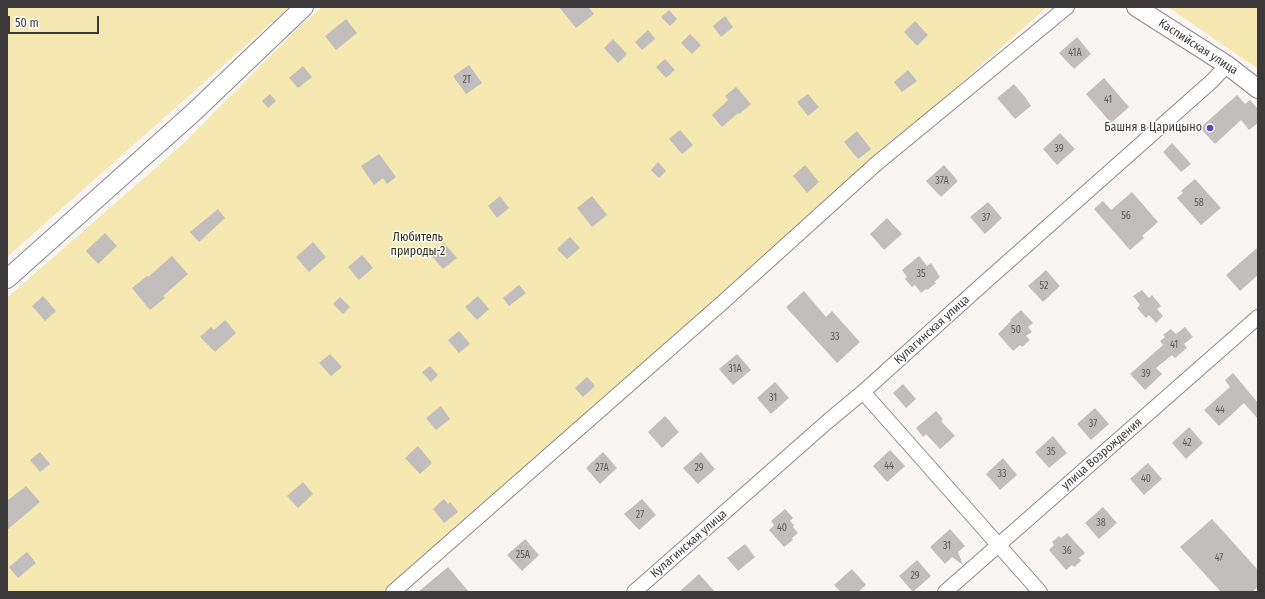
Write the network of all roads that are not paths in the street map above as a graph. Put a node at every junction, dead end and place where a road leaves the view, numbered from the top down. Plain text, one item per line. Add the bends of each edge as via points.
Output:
1 (304, 7) edge
2 (1067, 7) edge
3 (1136, 7) edge
4 (1227, 65) junction
5 (1258, 89) edge
6 (7, 279) edge
7 (1258, 317) edge
8 (863, 392) junction
9 (998, 545) junction
10 (393, 592) edge
11 (634, 592) edge
12 (945, 592) edge
13 (1040, 592) edge

1 - 6 street via 194,112
2 - 10 street via 876,164
3 - 4 street, Каспийская улица
4 - 5 street, Каспийская улица
4 - 8 street, Кулагинская улица
7 - 9 street, улица Возрождения
8 - 9 street
8 - 11 street, Кулагинская улица
9 - 12 street, улица Возрождения
9 - 13 street

